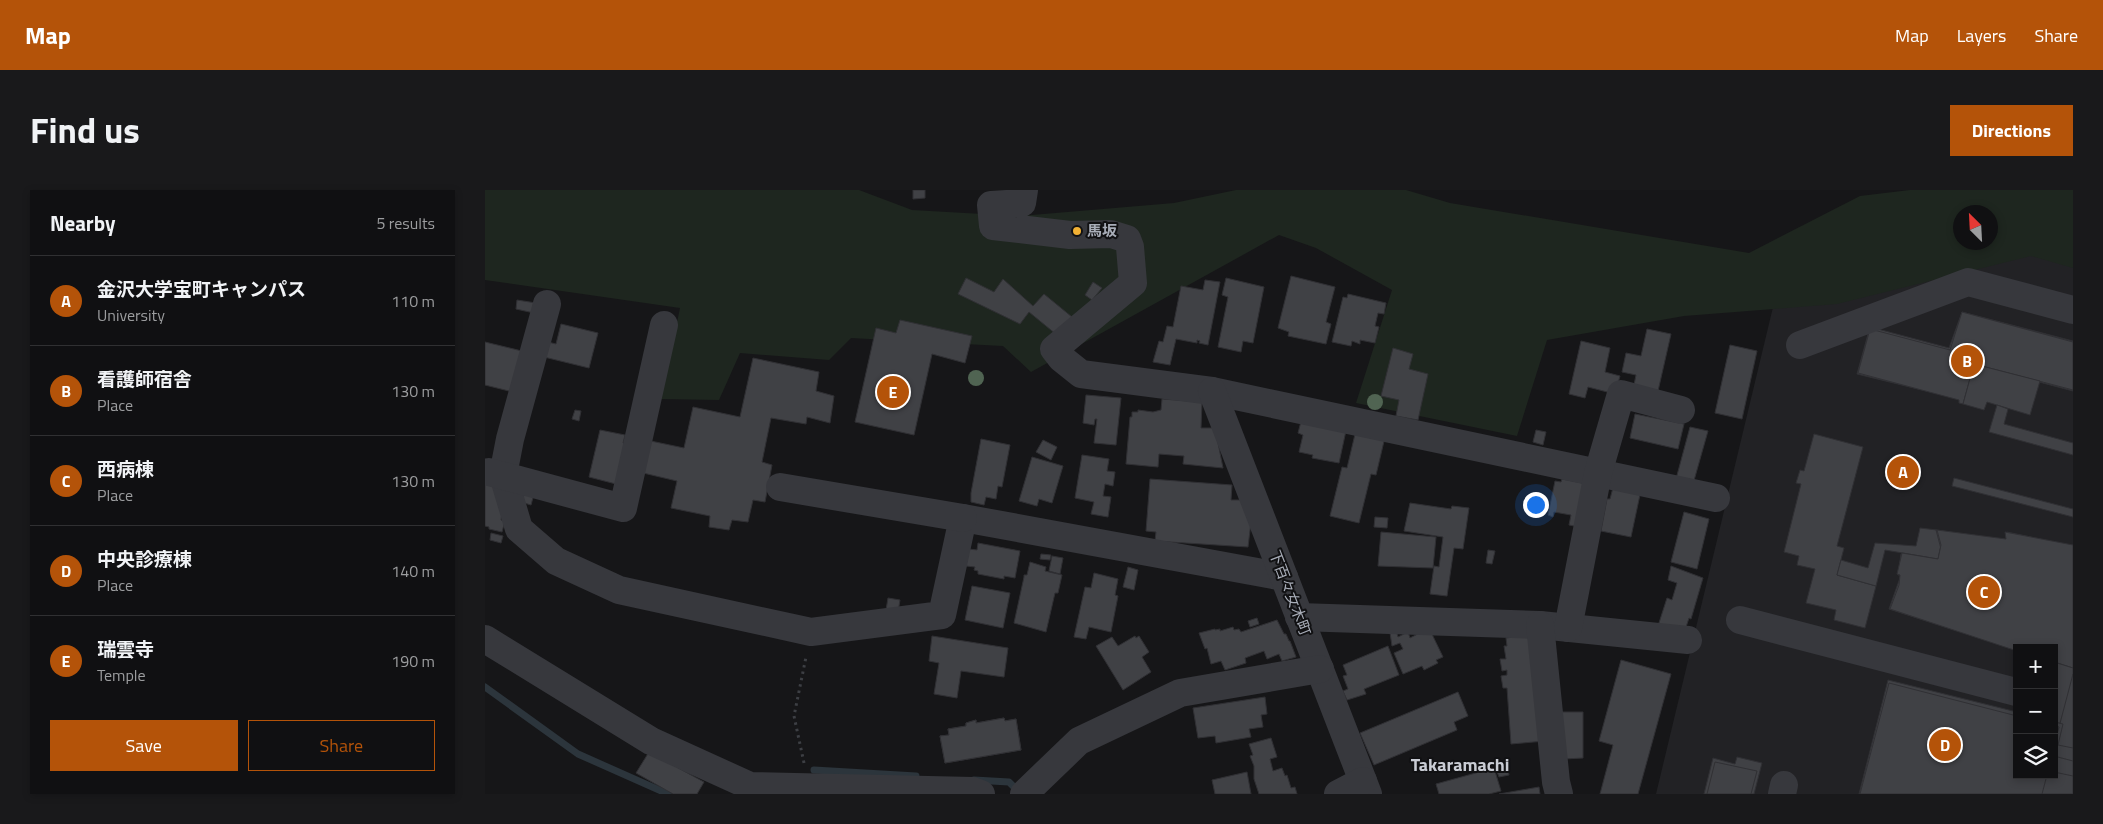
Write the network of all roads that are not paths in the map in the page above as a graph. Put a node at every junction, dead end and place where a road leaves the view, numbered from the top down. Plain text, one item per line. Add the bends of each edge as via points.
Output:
1 (1024, 190) edge
2 (547, 304) dead end
3 (2073, 310) edge
4 (664, 325) dead end
5 (1800, 345) dead end
6 (1212, 391) junction
7 (1681, 410) dead end
8 (494, 473) edge
9 (1598, 473) junction
10 (780, 487) dead end
11 (1716, 498) dead end
12 (963, 518) junction
13 (1284, 577) junction
14 (1299, 617) junction
15 (1740, 620) dead end
16 (1539, 625) junction
17 (1568, 628) junction
18 (485, 639) edge
19 (1688, 640) dead end
20 (1320, 669) junction
21 (2013, 691) edge
22 (1365, 787) edge
23 (981, 794) edge
24 (1023, 794) edge
25 (1338, 794) edge
26 (1559, 794) edge

1 - 6 street via 1023,203 991,205 993,226 1070,235 1111,234 1127,239 1131,247 1133,283 1054,349 1061,358 1081,374
2 - 8 street via 510,439
3 - 5 street via 1968,282
4 - 8 street via 623,508
6 - 9 street
6 - 13 street, 下百々女木町
7 - 9 street via 1621,394
8 - 12 street via 519,529 556,560 619,590 811,632 942,615
9 - 11 street
9 - 17 street
10 - 12 street
12 - 13 street
13 - 14 street, 下百々女木町
14 - 16 street
14 - 20 street, 下百々女木町
15 - 21 street
16 - 17 street
16 - 26 street
17 - 19 street
18 - 23 street via 660,745 750,786 973,791
20 - 22 street, 下百々女木町
20 - 24 street via 1179,692 1079,741
22 - 25 street

